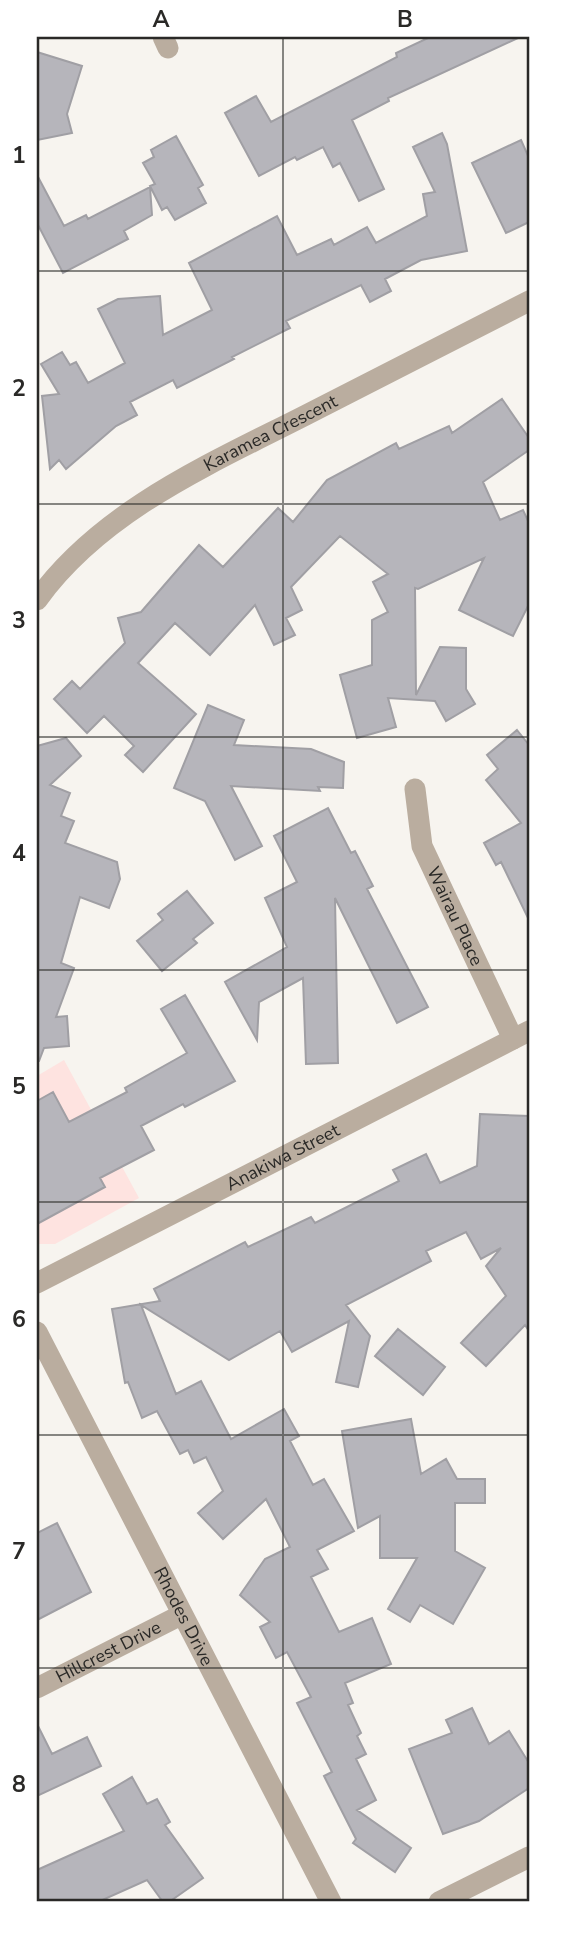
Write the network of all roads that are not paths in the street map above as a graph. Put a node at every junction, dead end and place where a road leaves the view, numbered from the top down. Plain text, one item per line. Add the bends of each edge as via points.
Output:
1 (529, 302) edge
2 (37, 600) edge
3 (415, 789) dead end
4 (521, 1035) edge
5 (37, 1283) edge
6 (37, 1332) edge
7 (181, 1615) junction
8 (37, 1688) edge
9 (529, 1857) edge
10 (331, 1902) edge
11 (439, 1902) edge

1 - 2 street, Karamea Crescent via 178,480 104,530
3 - 4 street, Wairau Place via 422,846
4 - 5 street, Anakiwa Street
6 - 7 street, Rhodes Drive
7 - 8 street, Hillcrest Drive
7 - 10 street, Rhodes Drive
9 - 11 street

